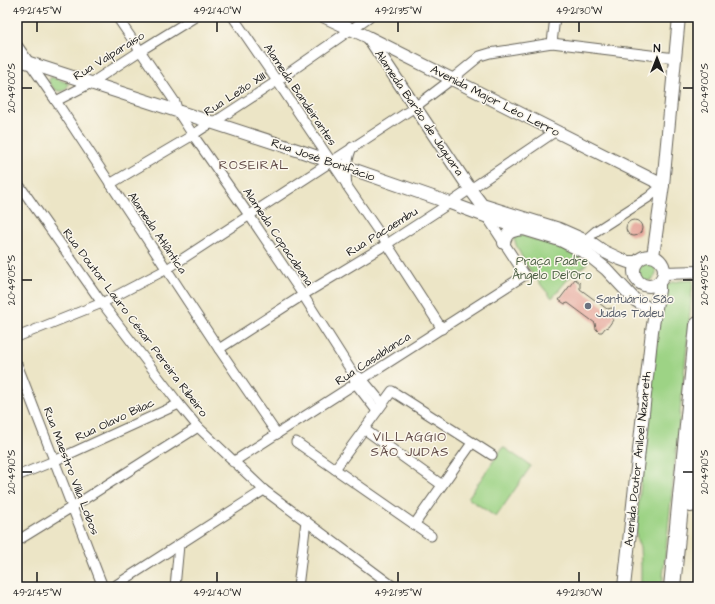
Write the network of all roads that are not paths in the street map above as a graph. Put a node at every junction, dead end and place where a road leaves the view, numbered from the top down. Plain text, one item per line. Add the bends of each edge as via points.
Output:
1 (117, 17) edge
2 (195, 17) edge
3 (233, 17) edge
4 (325, 17) edge
5 (369, 17) edge
6 (555, 17) edge
7 (679, 17) edge
8 (352, 29) junction
9 (368, 37) junction
10 (552, 43) junction
11 (17, 45) edge
12 (140, 51) junction
13 (675, 58) junction
14 (23, 61) edge
15 (452, 79) junction
16 (278, 81) junction
17 (91, 83) junction
18 (56, 101) junction
19 (414, 107) junction
20 (178, 112) junction
21 (213, 123) junction
22 (556, 131) junction
23 (193, 135) junction
24 (352, 147) junction
25 (330, 162) junction
26 (346, 167) junction
27 (17, 182) edge
28 (110, 184) junction
29 (663, 185) junction
30 (347, 186) junction
31 (470, 190) junction
32 (26, 196) junction
33 (17, 200) edge
34 (450, 203) junction
35 (249, 215) junction
36 (487, 217) junction
37 (523, 229) junction
38 (504, 243) junction
39 (387, 244) junction
40 (587, 247) junction
41 (653, 256) junction
42 (636, 262) junction
43 (167, 269) junction
44 (695, 272) edge
45 (662, 278) junction
46 (618, 282) junction
47 (639, 283) junction
48 (303, 295) junction
49 (102, 303) junction
50 (648, 308) junction
51 (698, 325) edge
52 (442, 329) junction
53 (652, 331) junction
54 (17, 337) edge
55 (219, 349) junction
56 (17, 364) edge
57 (359, 382) junction
58 (178, 404) junction
59 (380, 407) junction
60 (198, 427) junction
61 (364, 429) junction
62 (277, 434) junction
63 (698, 440) edge
64 (296, 442) dead end
65 (472, 443) junction
66 (492, 455) dead end
67 (54, 461) junction
68 (233, 462) junction
69 (335, 469) junction
70 (17, 476) edge
71 (442, 485) junction
72 (264, 490) junction
73 (72, 507) junction
74 (306, 521) junction
75 (414, 525) junction
76 (431, 536) dead end
77 (17, 541) edge
78 (179, 544) junction
79 (103, 587) edge
80 (113, 587) edge
81 (175, 587) edge
82 (298, 587) edge
83 (394, 587) edge
84 (624, 587) edge
85 (672, 587) edge
86 (682, 587) edge

1 - 12 street, Alameda Copacabana
2 - 12 street, Rua Valparaiso
3 - 16 street, Alameda Bandeirantes
4 - 8 street, Avenida Major Léo Lerro
5 - 8 street, Rua Leão XIII
6 - 10 street
7 - 13 street
8 - 9 street, Avenida Major Léo Lerro
8 - 16 street, Rua Leão XIII
9 - 15 street, Avenida Major Léo Lerro
9 - 19 street, Alameda Barão de Jaguara
10 - 13 street
10 - 15 street via 480,56
11 - 14 street, Alameda Atlântica
12 - 17 street, Rua Valparaiso
12 - 20 street, Alameda Copacabana via 175,102
13 - 29 street
14 - 17 street, Rua José Bonifácio
14 - 18 street, Alameda Atlântica
15 - 19 street
15 - 22 street, Avenida Major Léo Lerro
16 - 21 street, Rua Leão XIII
16 - 25 street, Alameda Bandeirantes
17 - 18 street, Rua Valparaiso
17 - 20 street, Rua José Bonifácio
18 - 28 street, Alameda Atlântica
19 - 24 street
19 - 31 street, Alameda Barão de Jaguara
20 - 21 street, Rua José Bonifácio
20 - 23 street, Alameda Copacabana
21 - 23 street, Rua Leão XIII
21 - 25 street, Rua José Bonifácio
22 - 29 street, Avenida Major Léo Lerro
22 - 31 street, Rua Pacaembu
23 - 28 street, Rua Leão XIII
23 - 35 street, Alameda Copacabana
24 - 25 street
24 - 26 street
25 - 26 street, Rua José Bonifácio
25 - 30 street, Alameda Bandeirantes
25 - 35 street
26 - 30 street
26 - 34 street, Rua José Bonifácio
27 - 32 street, Rua Doutor Lauro César Pereira Ribeiro
28 - 43 street, Alameda Atlântica
29 - 40 street via 596,231 589,237
29 - 41 street
30 - 39 street, Alameda Bandeirantes
31 - 34 street, Rua Pacaembu
31 - 40 street, Rua José Bonifácio via 482,205 559,229
32 - 33 street
32 - 49 street, Rua Doutor Lauro César Pereira Ribeiro
34 - 36 street, Rua José Bonifácio
34 - 39 street, Rua Pacaembu
35 - 43 street
35 - 48 street, Alameda Copacabana
36 - 37 street, Rua José Bonifácio
36 - 38 street
37 - 38 street via 508,234
37 - 40 street, Rua José Bonifácio
38 - 52 street, Rua Casablanca via 526,275
39 - 48 street, Rua Pacaembu
39 - 52 street, Alameda Bandeirantes
40 - 42 street, Rua José Bonifácio via 604,251 628,262
40 - 46 street, Rua José Bonifácio
41 - 42 street via 644,256
41 - 45 street via 664,267
42 - 47 street via 633,272
43 - 49 street
43 - 55 street, Alameda Atlântica
44 - 45 street
45 - 47 street via 650,287
45 - 53 street, Avenida Doutor Aniloel Nazareth
46 - 47 street via 629,285
46 - 50 street, Rua José Bonifácio via 635,300
47 - 50 street, Avenida Doutor Aniloel Nazareth
48 - 55 street, Rua Pacaembu
48 - 57 street, Alameda Copacabana
49 - 54 street
49 - 58 street, Rua Doutor Lauro César Pereira Ribeiro
50 - 53 street, Avenida Doutor Aniloel Nazareth
51 - 85 highway
52 - 57 street, Rua Casablanca
53 - 84 street, Avenida Doutor Aniloel Nazareth
55 - 62 street, Alameda Atlântica
56 - 67 street, Rua Maestro Villa Lobos
57 - 59 street, Alameda Copacabana
57 - 62 street, Rua Casablanca
58 - 60 street, Rua Doutor Lauro César Pereira Ribeiro
58 - 67 street, Rua Olavo Bilac
59 - 61 street
59 - 65 street via 392,391
60 - 68 street, Rua Doutor Lauro César Pereira Ribeiro
60 - 73 street
61 - 69 street
61 - 71 street
62 - 68 street, Rua Casablanca
63 - 86 highway
64 - 69 street
65 - 66 street
65 - 71 street
67 - 70 street, Rua Olavo Bilac
67 - 73 street, Rua Maestro Villa Lobos
68 - 72 street, Rua Doutor Lauro César Pereira Ribeiro
69 - 75 street
71 - 75 street
72 - 74 street, Rua Doutor Lauro César Pereira Ribeiro
72 - 78 street
73 - 77 street
73 - 79 street, Rua Maestro Villa Lobos
74 - 82 street
74 - 83 street, Rua Doutor Lauro César Pereira Ribeiro
75 - 76 street
78 - 80 street
78 - 81 street

